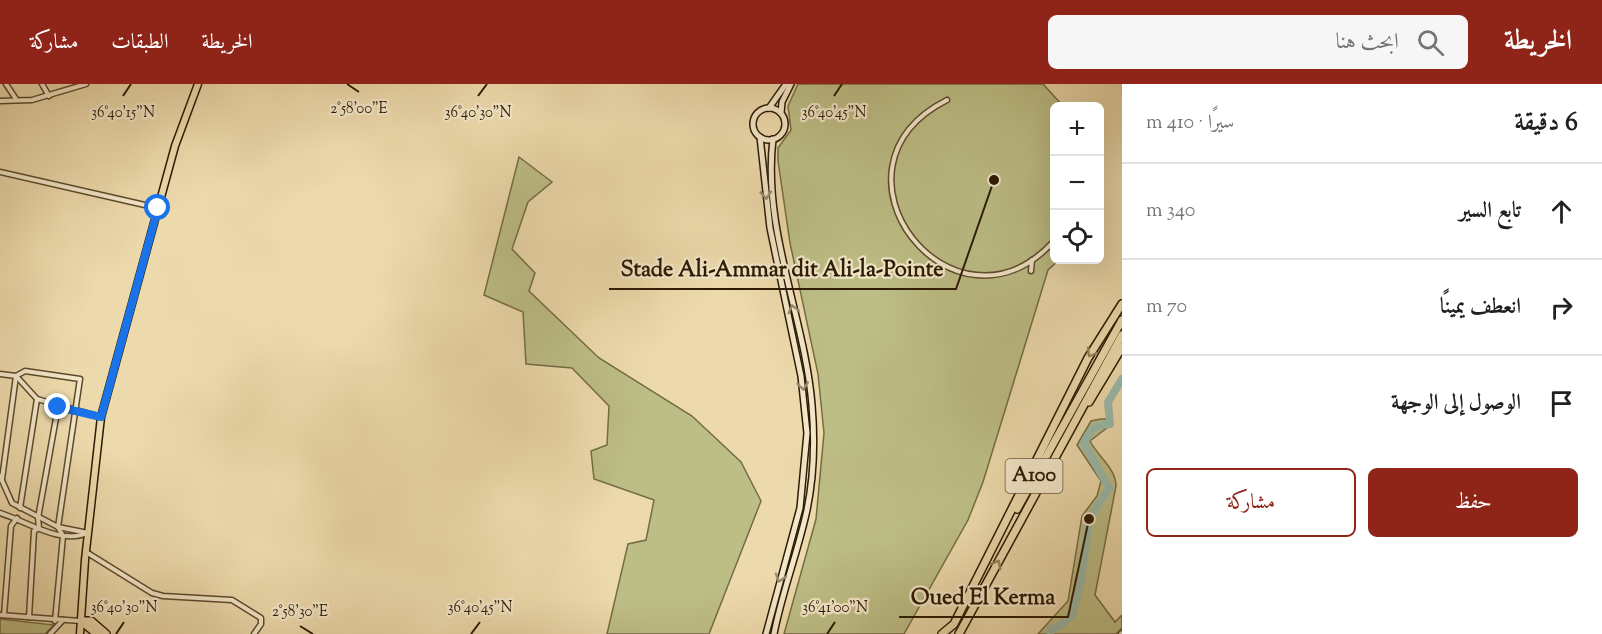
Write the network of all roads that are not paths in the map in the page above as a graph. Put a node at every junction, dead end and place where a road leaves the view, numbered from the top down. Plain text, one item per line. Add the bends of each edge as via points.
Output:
1 (6, 84) edge
2 (42, 84) edge
3 (86, 84) edge
4 (198, 84) edge
5 (786, 84) edge
6 (791, 84) edge
7 (49, 96) junction
8 (17, 100) junction
9 (947, 100) dead end
10 (0, 101) edge
11 (769, 108) junction
12 (781, 113) junction
13 (760, 137) junction
14 (773, 139) junction
15 (0, 172) edge
16 (158, 208) junction
17 (1050, 244) edge
18 (1032, 260) junction
19 (1031, 271) dead end
20 (970, 274) junction
21 (970, 282) dead end
22 (1122, 304) edge
23 (1122, 320) edge
24 (1122, 335) edge
25 (1122, 347) edge
26 (0, 374) edge
27 (16, 376) junction
28 (37, 399) junction
29 (58, 407) junction
30 (75, 410) junction
31 (101, 417) junction
32 (1064, 439) junction
33 (1, 478) edge
34 (20, 508) junction
35 (0, 513) edge
36 (17, 518) junction
37 (38, 518) junction
38 (57, 527) junction
39 (39, 528) junction
40 (88, 533) junction
41 (63, 536) junction
42 (86, 552) junction
43 (2, 615) edge
44 (29, 617) junction
45 (64, 619) junction
46 (55, 621) junction
47 (81, 621) junction
48 (954, 624) junction
49 (960, 632) edge
50 (50, 634) edge
51 (80, 634) edge
52 (97, 634) edge
53 (106, 634) edge
54 (254, 634) edge
55 (766, 634) edge
56 (774, 634) edge
57 (942, 634) edge
58 (948, 634) edge

1 - 8 street
2 - 7 street
3 - 7 street
4 - 16 main road via 174,146
5 - 11 main road
6 - 12 main road
7 - 8 street
8 - 10 street
9 - 20 street via 926,113 904,138 892,166 891,195 899,220 919,247 940,264
11 - 12 main road
11 - 13 main road via 759,111 754,119 754,129
12 - 14 main road via 784,128
13 - 14 main road
13 -> 55 main road via 772,240 801,376 807,433 799,514
56 -> 14 main road via 809,498 814,431 807,365 778,232
15 - 16 street
16 - 31 main road
17 - 18 street
18 - 19 street
18 - 20 street via 1003,273
20 - 21 street
22 -> 48 highway via 1088,358
23 - 48 highway, A100
24 - 32 highway, A100
25 - 32 highway
26 - 27 street
27 - 28 street
27 - 30 street via 25,371 80,380
27 - 33 street
28 - 29 street
28 - 34 street
29 - 30 street
29 - 37 street
30 - 31 street
30 - 38 street
31 - 40 main road
49 -> 32 highway, A100
33 - 34 street via 12,503
34 - 37 street
35 - 36 street
36 - 39 street
36 - 43 street via 11,526
37 - 38 street
37 - 39 street
38 - 40 street
38 - 41 street
39 - 41 street
39 - 44 street via 34,531
40 - 41 street via 76,539
40 - 42 main road
41 - 46 street
42 - 47 main road
42 - 54 street via 152,593 238,603 262,620
43 - 44 street
44 - 46 street
45 - 46 street
45 - 47 street
45 - 50 street
47 - 51 main road
47 - 52 highway
47 - 53 highway via 91,621
48 - 57 highway
48 - 58 highway, A100

